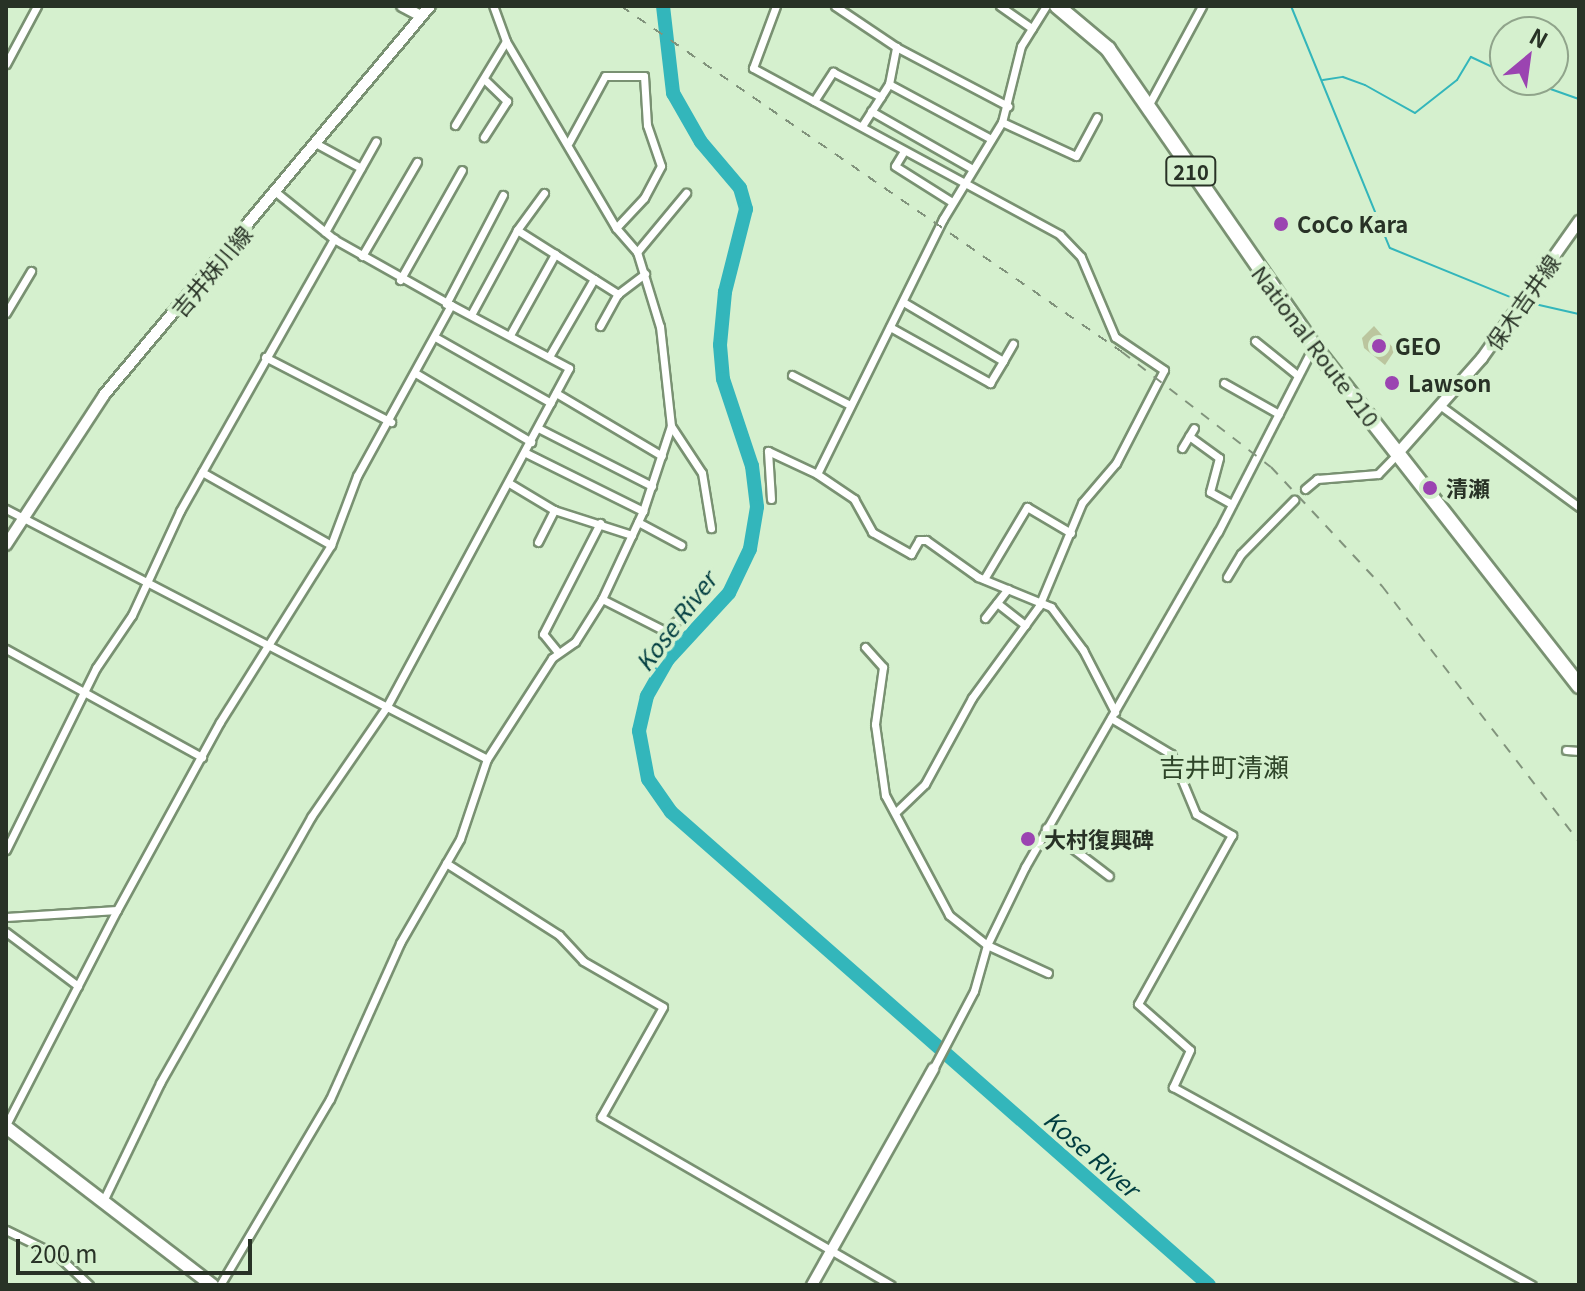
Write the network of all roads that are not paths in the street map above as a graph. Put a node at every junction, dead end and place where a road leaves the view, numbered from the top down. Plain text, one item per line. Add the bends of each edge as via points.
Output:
1 (37, 6) edge
2 (402, 6) edge
3 (430, 6) edge
4 (493, 6) edge
5 (835, 6) edge
6 (1000, 6) edge
7 (1046, 6) edge
8 (1057, 6) edge
9 (1202, 6) edge
10 (774, 7) edge
11 (421, 16) junction
12 (1032, 28) junction
13 (506, 41) junction
14 (896, 47) junction
15 (6, 64) edge
16 (484, 79) junction
17 (889, 84) junction
18 (881, 97) junction
19 (814, 101) junction
20 (1008, 106) junction
21 (1147, 107) junction
22 (871, 111) junction
23 (1097, 117) dead end
24 (1002, 122) junction
25 (455, 125) dead end
26 (862, 126) junction
27 (484, 137) dead end
28 (991, 139) junction
29 (376, 141) dead end
30 (569, 142) junction
31 (317, 144) junction
32 (904, 151) junction
33 (417, 162) dead end
34 (361, 168) junction
35 (971, 168) junction
36 (462, 170) dead end
37 (962, 184) junction
38 (277, 193) junction
39 (544, 193) dead end
40 (686, 193) dead end
41 (503, 195) dead end
42 (952, 202) junction
43 (1579, 221) edge
44 (616, 228) junction
45 (517, 230) junction
46 (325, 232) junction
47 (334, 239) junction
48 (637, 252) junction
49 (555, 254) junction
50 (362, 256) junction
51 (31, 271) dead end
52 (645, 274) junction
53 (594, 279) junction
54 (400, 280) junction
55 (618, 294) junction
56 (905, 303) junction
57 (448, 304) junction
58 (6, 313) edge
59 (472, 313) junction
60 (600, 326) dead end
61 (890, 327) junction
62 (510, 335) junction
63 (435, 337) junction
64 (1255, 341) dead end
65 (1013, 344) dead end
66 (1314, 347) junction
67 (550, 355) junction
68 (265, 357) junction
69 (1003, 361) junction
70 (417, 374) junction
71 (1296, 374) junction
72 (792, 375) dead end
73 (1224, 383) dead end
74 (556, 393) junction
75 (551, 403) junction
76 (850, 405) junction
77 (1441, 406) junction
78 (1279, 414) junction
79 (391, 422) junction
80 (671, 426) junction
81 (538, 428) junction
82 (531, 442) junction
83 (1182, 448) dead end
84 (526, 453) junction
85 (1398, 453) junction
86 (662, 456) junction
87 (202, 472) junction
88 (817, 474) junction
89 (509, 483) junction
90 (652, 486) junction
91 (1305, 489) dead end
92 (771, 499) dead end
93 (1294, 500) dead end
94 (1232, 504) junction
95 (1579, 507) edge
96 (6, 509) edge
97 (554, 510) junction
98 (643, 511) junction
99 (27, 518) junction
100 (638, 522) junction
101 (600, 523) junction
102 (711, 528) dead end
103 (1071, 533) junction
104 (632, 535) junction
105 (538, 542) dead end
106 (6, 545) edge
107 (331, 545) junction
108 (681, 545) dead end
109 (1227, 577) dead end
110 (984, 579) junction
111 (146, 587) junction
112 (1008, 589) junction
113 (602, 599) junction
114 (997, 603) junction
115 (1044, 603) junction
116 (686, 613) dead end
117 (985, 618) dead end
118 (1025, 625) junction
119 (865, 647) dead end
120 (6, 649) edge
121 (270, 649) junction
122 (557, 651) junction
123 (1579, 686) edge
124 (84, 691) junction
125 (386, 708) junction
126 (1113, 715) junction
127 (1566, 750) dead end
128 (1579, 751) edge
129 (202, 757) junction
130 (487, 759) junction
131 (897, 811) junction
132 (1046, 828) junction
133 (6, 850) edge
134 (446, 863) junction
135 (1109, 876) dead end
136 (117, 910) junction
137 (6, 917) edge
138 (6, 932) edge
139 (987, 945) junction
140 (1048, 973) dead end
141 (78, 986) junction
142 (933, 1069) joint
143 (6, 1126) edge
144 (103, 1201) junction
145 (6, 1230) edge
146 (833, 1252) junction
147 (89, 1285) edge
148 (212, 1285) edge
149 (220, 1285) edge
150 (812, 1285) edge
151 (891, 1285) edge
152 (1532, 1285) edge

1 - 15 street
2 - 11 main road
3 - 11 main road, 吉井妹川線
4 - 13 street
5 - 14 street
6 - 12 street
7 - 12 street
8 - 21 highway, National Route 210 / 210 via 1108,49
9 - 21 street
10 - 19 street via 753,68
11 - 31 main road, 吉井妹川線
12 - 20 street
13 - 16 street
13 - 30 street
14 - 17 street
14 - 20 street
16 - 25 street
16 - 27 street via 507,101
17 - 18 street
17 - 28 street
18 - 19 street via 833,72
18 - 22 street
19 - 26 street
20 - 24 street
21 - 66 highway, National Route 210 / 210
22 - 26 street
22 - 35 street
23 - 24 street via 1076,156
24 - 28 street
26 - 32 street
28 - 35 street
29 - 34 street
30 - 44 street
30 - 44 street via 605,76 644,76 647,125 661,166
31 - 34 street
31 - 38 main road, 吉井妹川線
32 - 37 street
32 - 42 street via 895,166
33 - 50 street
34 - 46 street
35 - 37 street
36 - 54 street
37 - 42 street
37 - 103 street via 1073,246 1115,337 1164,370 1116,463 1089,490
38 - 46 street
38 - 99 main road, 吉井妹川線 via 104,395
39 - 45 street
40 - 48 street
41 - 57 street
42 - 56 street
43 - 77 main road, 保木吉井線
44 - 48 street
45 - 49 street
45 - 59 street
46 - 47 street
47 - 50 street
47 - 68 street
48 - 52 street
49 - 53 street
49 - 62 street
50 - 54 street
51 - 58 street
52 - 55 street
52 - 80 street via 665,352
53 - 55 street
53 - 67 street
54 - 57 street
55 - 60 street
56 - 61 street
56 - 69 street
57 - 59 street
57 - 63 street
59 - 62 street
61 - 69 street via 990,383
61 - 76 street
62 - 67 street
63 - 70 street
63 - 75 street
64 - 71 street
65 - 69 street
66 - 71 street
66 - 85 highway, National Route 210 / 210
67 - 74 street via 569,368
68 - 79 street
68 - 87 street
70 - 79 street
70 - 82 street
71 - 78 street
72 - 76 street
73 - 78 street
74 - 75 street
74 - 86 street
75 - 81 street
76 - 88 street
77 - 85 main road, 保木吉井線
77 - 95 street
78 - 94 street
79 - 107 street via 357,476
80 - 86 street
80 - 102 street via 702,473
81 - 82 street
81 - 90 street
82 - 84 street
83 - 94 street via 1192,432 1219,458 1210,492
84 - 89 street
84 - 98 street
85 - 91 street via 1378,474 1317,479
85 - 123 highway, National Route 210 / 210
86 - 90 street
87 - 107 street
87 - 111 street
88 - 92 street via 768,451
88 - 110 street via 854,499 872,532 911,554 919,540 926,540
89 - 97 street
89 - 125 street
90 - 98 street
93 - 109 street
94 - 126 street
96 - 99 street
97 - 101 street
97 - 105 street
98 - 100 street
99 - 106 main road, 吉井妹川線
99 - 111 street via 106,557
100 - 104 street
100 - 108 street
101 - 104 street
101 - 122 street via 543,634
103 - 110 street via 1027,507
103 - 115 street
104 - 113 street
107 - 121 street
110 - 112 street
111 - 121 street
111 - 124 street
112 - 114 street
112 - 115 street
113 - 116 street via 665,631
113 - 122 street via 575,642
114 - 117 street
114 - 118 street
115 - 118 street
115 - 126 street via 1083,650
118 - 131 street via 972,698 925,784
119 - 131 street via 883,667 876,748 885,795
120 - 124 street
121 - 125 street
121 - 129 street
122 - 130 street
124 - 129 street
124 - 133 street
125 - 130 street
125 - 144 street via 311,817 160,1083
126 - 132 street
126 - 152 street via 1171,754 1196,814 1232,835 1138,1004 1190,1050 1173,1087
127 - 128 street
129 - 136 street
130 - 134 street via 474,806
131 - 139 street via 949,915
132 - 135 street
132 - 139 street
134 - 146 street via 559,935 583,961 663,1007 601,1117
134 - 149 street via 400,943 330,1099
136 - 137 street
136 - 141 street
138 - 141 street
139 - 140 street
139 - 142 street via 974,991
141 - 143 street
142 - 146 main road
143 - 144 main road
144 - 148 main road
145 - 147 street via 57,1255
146 - 150 main road
146 - 151 street

